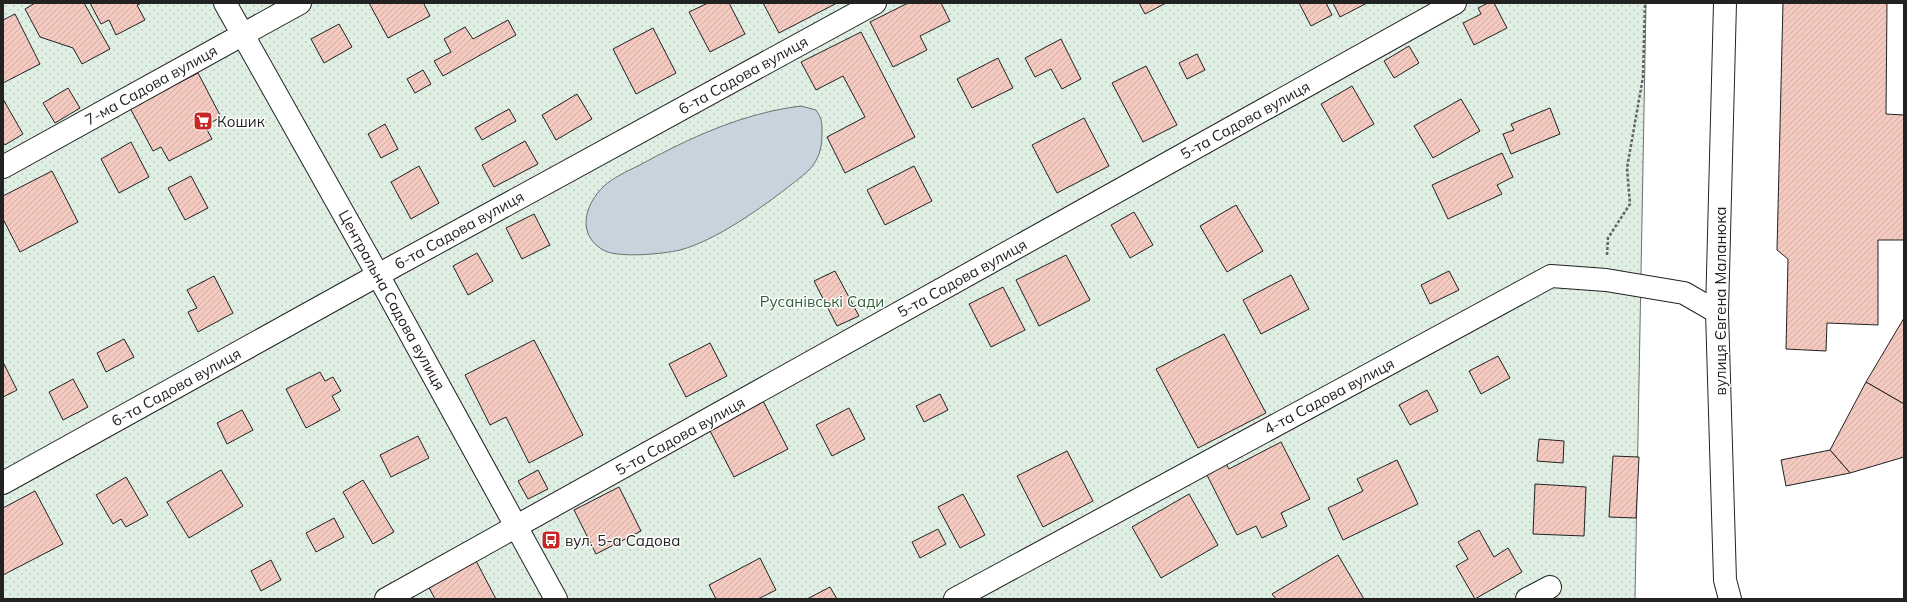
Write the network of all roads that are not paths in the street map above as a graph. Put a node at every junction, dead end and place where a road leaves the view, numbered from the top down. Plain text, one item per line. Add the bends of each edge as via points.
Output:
1 (225, 3) edge
2 (300, 3) edge
3 (875, 3) edge
4 (1455, 3) edge
5 (1725, 3) edge
6 (244, 34) junction
7 (3, 167) edge
8 (378, 275) junction
9 (1717, 312) junction
10 (3, 483) edge
11 (516, 527) junction
12 (1550, 586) dead end
13 (386, 599) edge
14 (556, 599) edge
15 (955, 599) edge
16 (1527, 599) edge
17 (1730, 599) edge

1 - 6 street, Центральна Садова вулиця
2 - 6 street, 7-ма Садова вулиця
3 - 8 street, 6-та Садова вулиця
4 - 11 street, 5-та Садова вулиця
5 - 9 street, вулиця Євгена Маланюка
6 - 7 street, 7-ма Садова вулиця
6 - 8 street, Центральна Садова вулиця
8 - 10 street, 6-та Садова вулиця
8 - 11 street, Центральна Садова вулиця
9 - 15 street, 4-та Садова вулиця via 1684,293 1606,280 1551,276
9 - 17 street, вулиця Євгена Маланюка via 1725,580
11 - 13 street, 5-та Садова вулиця
11 - 14 street, Центральна Садова вулиця
12 - 16 street

